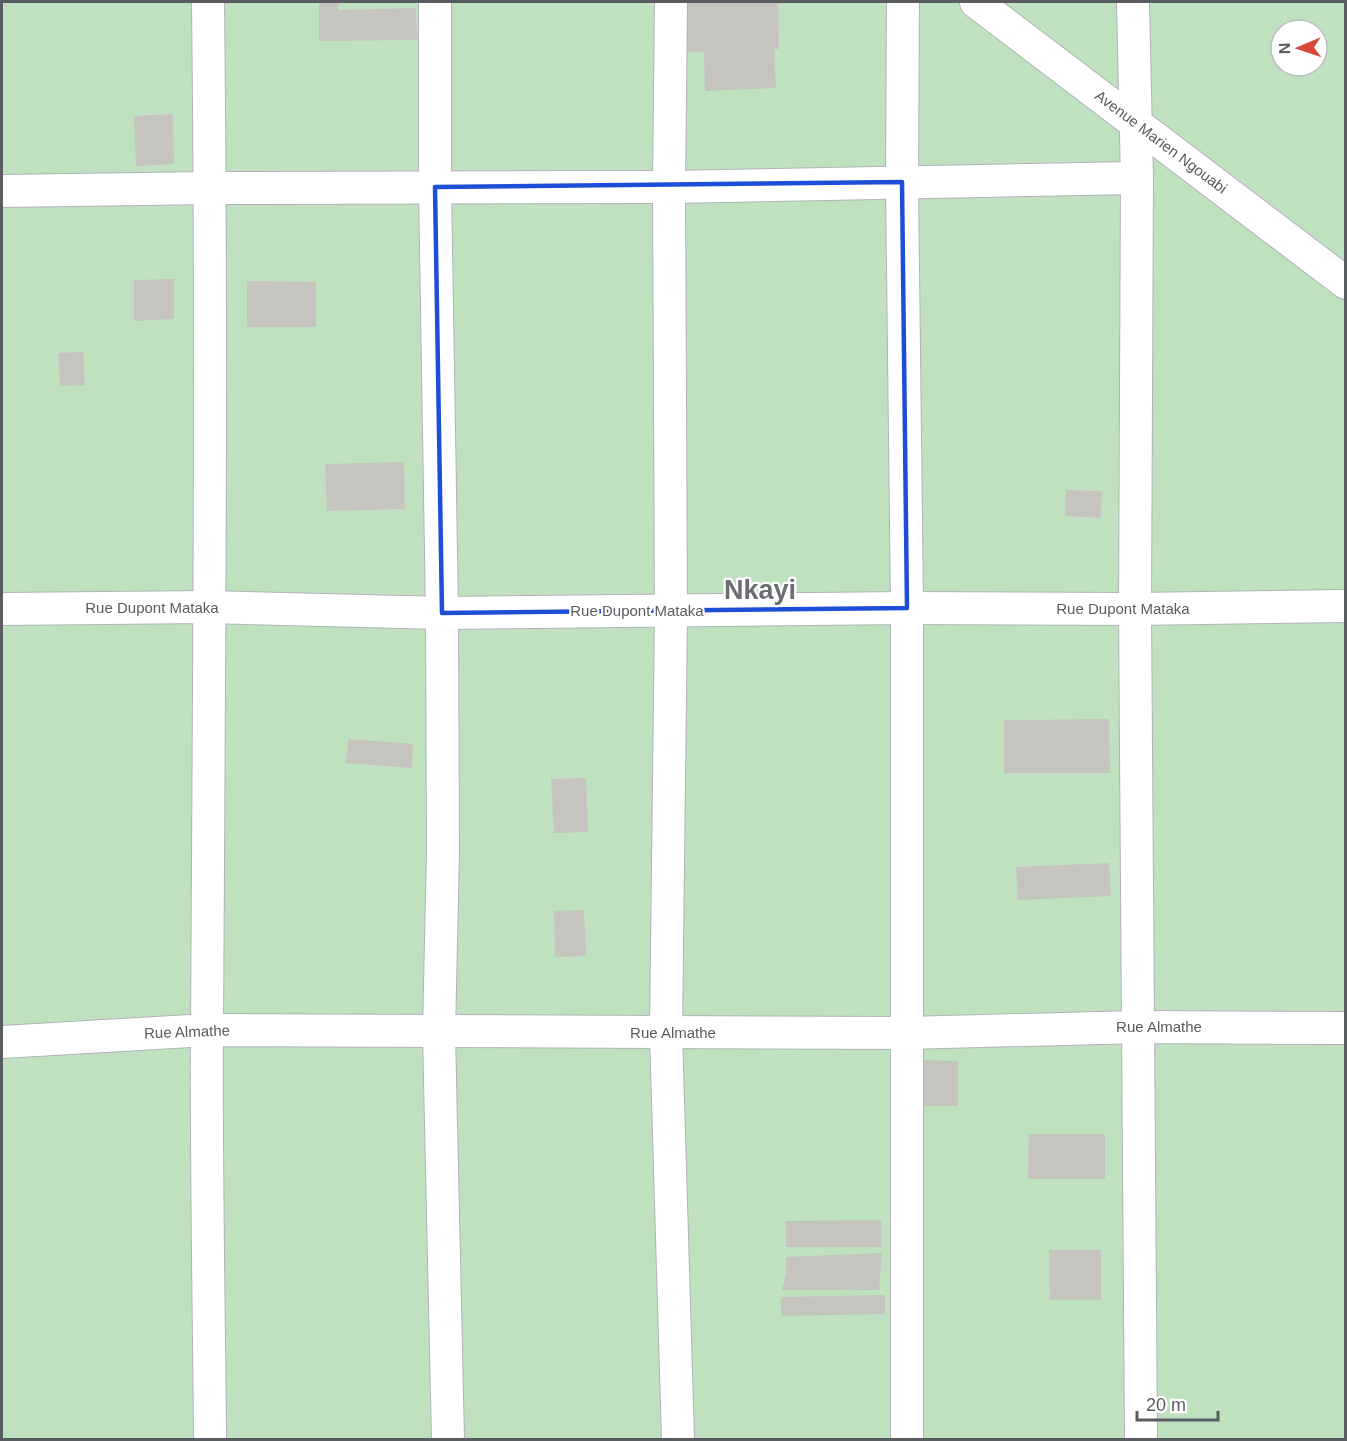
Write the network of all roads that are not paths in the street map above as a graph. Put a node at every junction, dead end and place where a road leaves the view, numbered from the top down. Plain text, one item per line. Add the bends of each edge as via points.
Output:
1 (208, 2) edge
2 (435, 2) edge
3 (671, 2) edge
4 (903, 2) edge
5 (976, 2) edge
6 (1133, 2) edge
7 (1135, 122) junction
8 (1137, 178) junction
9 (902, 182) junction
10 (435, 187) junction
11 (669, 187) junction
12 (210, 188) junction
13 (2, 191) edge
14 (1346, 283) edge
15 (1346, 606) edge
16 (208, 607) junction
17 (907, 608) junction
18 (2, 609) edge
19 (1135, 609) junction
20 (671, 612) junction
21 (442, 613) junction
22 (1137, 1027) junction
23 (1346, 1028) edge
24 (207, 1030) junction
25 (439, 1033) junction
26 (666, 1033) junction
27 (906, 1033) junction
28 (2, 1042) edge
29 (210, 1440) edge
30 (448, 1440) edge
31 (678, 1440) edge
32 (907, 1440) edge
33 (1141, 1440) edge

1 - 12 street
2 - 10 street
3 - 11 street
4 - 9 street
5 - 7 street, Avenue Marien Ngouabi
6 - 7 street
7 - 8 street
7 - 14 street, Avenue Marien Ngouabi
8 - 9 street
8 - 19 street
9 - 11 street
9 - 17 street
10 - 11 street
10 - 12 street
10 - 21 street
11 - 20 street
12 - 13 street
12 - 16 street
15 - 19 street, Rue Dupont Mataka
16 - 18 street, Rue Dupont Mataka
16 - 21 street, Rue Dupont Mataka
16 - 24 street
17 - 19 street, Rue Dupont Mataka
17 - 20 street, Rue Dupont Mataka
17 - 27 street
19 - 22 street
20 - 21 street, Rue Dupont Mataka
20 - 26 street
21 - 25 street
22 - 23 street, Rue Almathe
22 - 27 street, Rue Almathe
22 - 33 street
24 - 25 street, Rue Almathe
24 - 28 street, Rue Almathe
24 - 29 street
25 - 26 street, Rue Almathe
25 - 30 street
26 - 27 street, Rue Almathe
26 - 31 street
27 - 32 street

